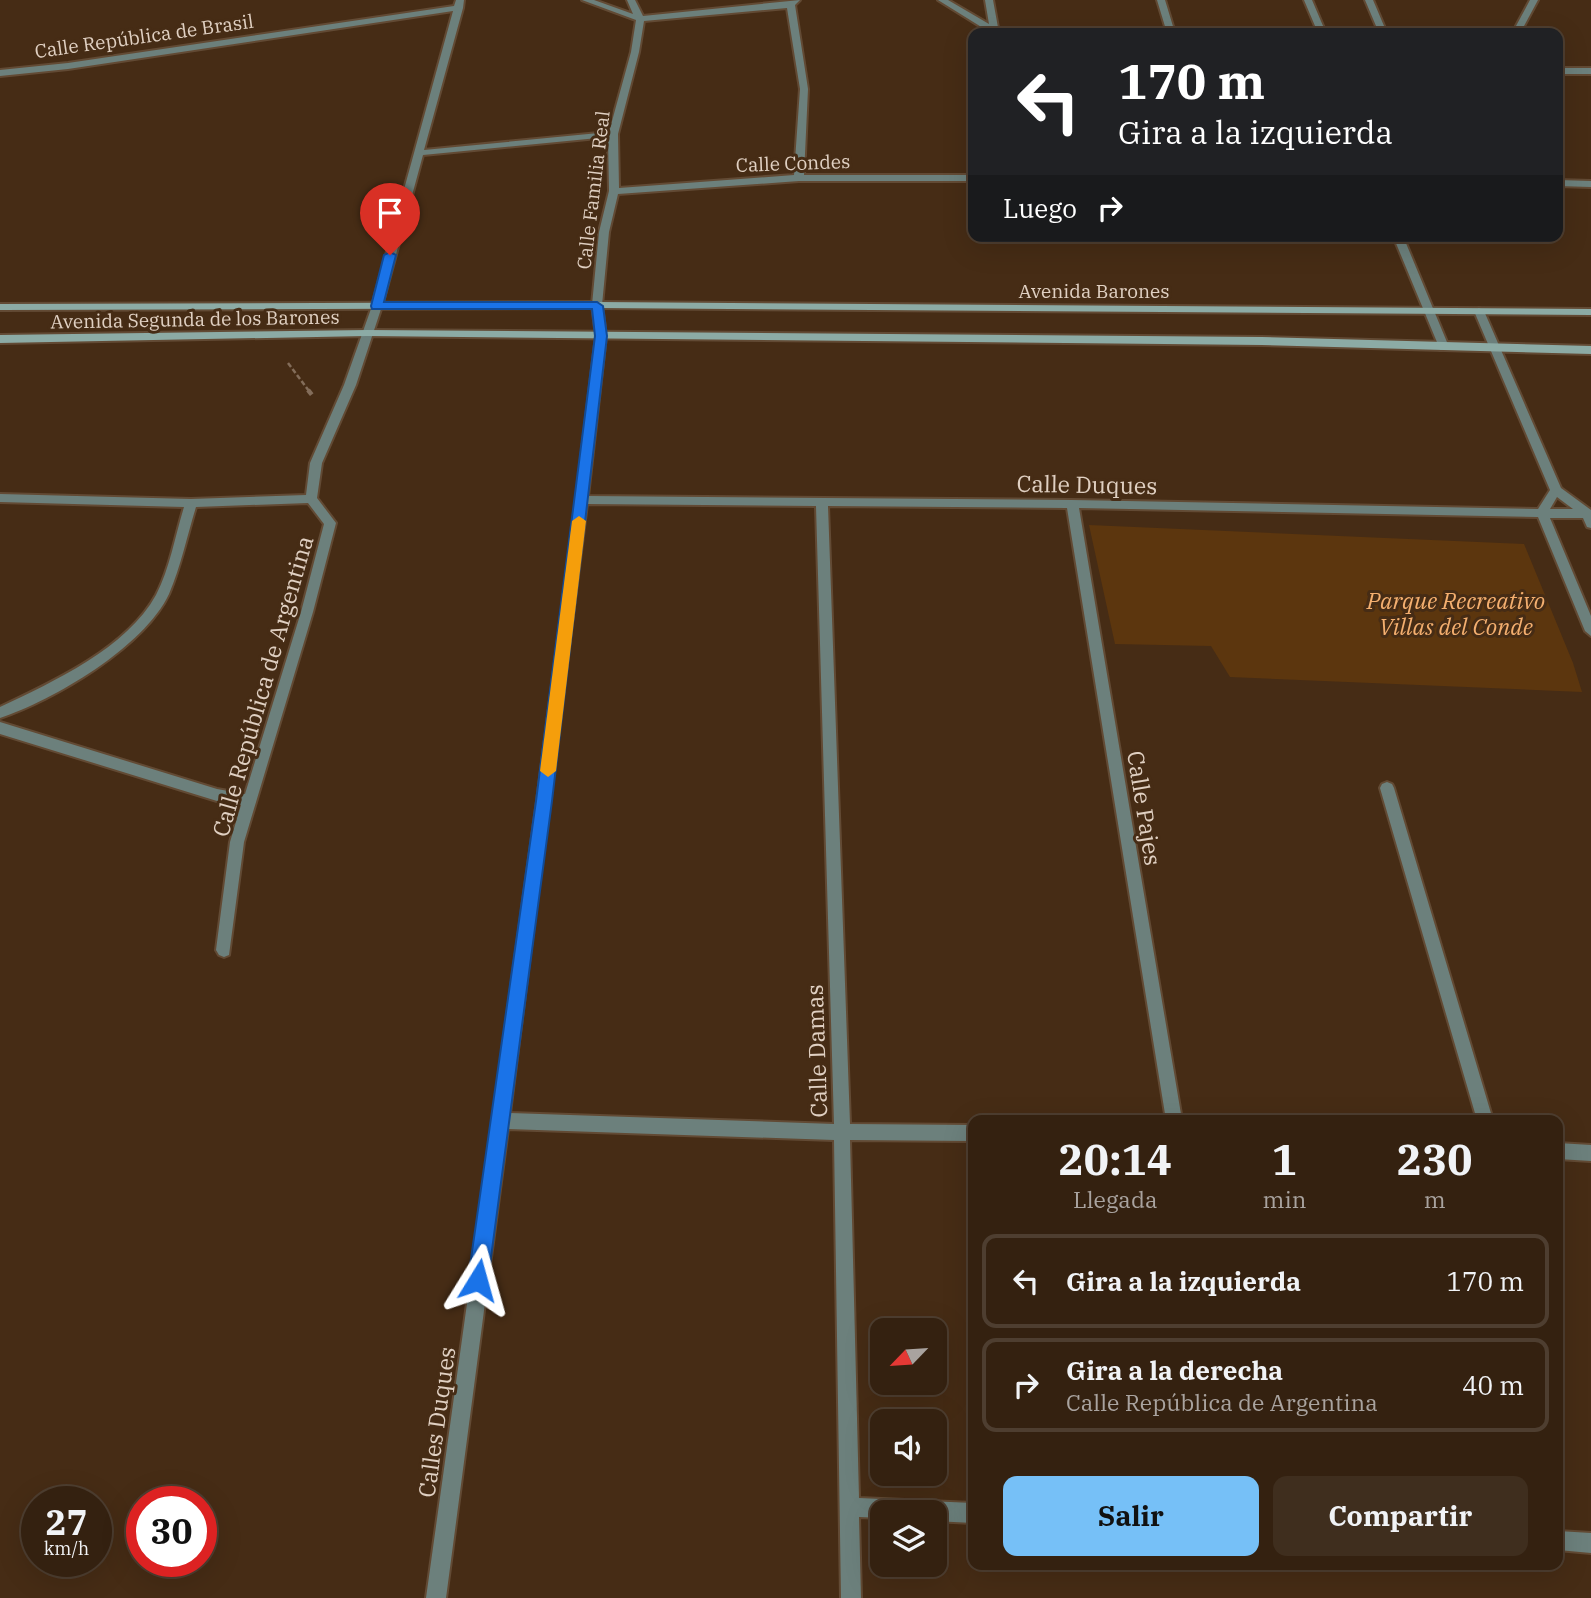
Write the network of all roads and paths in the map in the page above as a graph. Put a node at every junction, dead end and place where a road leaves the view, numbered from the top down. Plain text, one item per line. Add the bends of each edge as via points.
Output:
1 (586, 0) edge
2 (631, 0) edge
3 (942, 0) edge
4 (989, 0) edge
5 (1161, 0) edge
6 (1308, 0) edge
7 (1369, 0) edge
8 (1534, 0) edge
9 (794, 2) edge
10 (459, 4) edge
11 (640, 19) junction
12 (989, 28) edge
13 (994, 28) edge
14 (1169, 28) edge
15 (1320, 28) edge
16 (1381, 28) edge
17 (1521, 28) edge
18 (1563, 71) edge
19 (1591, 71) edge
20 (0, 73) edge
21 (613, 134) junction
22 (418, 153) junction
23 (799, 178) junction
24 (968, 178) edge
25 (1563, 183) edge
26 (1591, 184) edge
27 (614, 191) junction
28 (1401, 242) edge
29 (377, 306) junction
30 (597, 306) junction
31 (0, 307) edge
32 (1430, 310) junction
33 (1479, 311) junction
34 (1591, 312) edge
35 (367, 333) junction
36 (266, 335) junction
37 (601, 336) junction
38 (0, 339) edge
39 (1444, 347) junction
40 (1496, 349) junction
41 (1591, 350) edge
42 (332, 421) junction
43 (1556, 489) junction
44 (0, 498) edge
45 (311, 499) junction
46 (582, 500) junction
47 (191, 503) junction
48 (822, 503) junction
49 (1072, 504) junction
50 (1542, 512) junction
51 (1590, 517) edge
52 (1591, 631) edge
53 (0, 713) edge
54 (0, 728) edge
55 (1387, 788) dead end
56 (250, 801) junction
57 (224, 950) dead end
58 (1173, 1115) edge
59 (1484, 1115) edge
60 (499, 1121) junction
61 (842, 1132) junction
62 (968, 1133) edge
63 (1563, 1151) edge
64 (1591, 1153) edge
65 (850, 1507) junction
66 (968, 1513) edge
67 (1563, 1541) edge
68 (1591, 1543) edge
69 (436, 1598) edge
70 (851, 1598) edge

1 - 11 street
2 - 11 street
3 - 12 street
4 - 13 street
5 - 14 street
6 - 15 street
7 - 16 street
8 - 17 street
9 - 11 street
9 - 23 street via 804,89
10 - 20 street, Calle República de Brasil
10 - 22 street
11 - 21 street, Calle Familia Real
18 - 19 street
21 - 22 street
21 - 27 street, Calle Familia Real
22 - 29 street
23 - 24 street, Calle Condes
23 - 27 street, Calle Condes
25 - 26 street
27 - 30 street, Calle Familia Real via 604,232
28 - 32 street
29 - 30 main road, Avenida Segunda de los Barones
29 - 31 main road, Avenida Segunda de los Barones
29 - 35 street
30 - 32 main road, Avenida Barones
30 - 37 street, Calle Familia Real
32 - 33 main road, Avenida Barones
32 - 39 street
33 - 34 main road, Avenida Barones
33 - 40 street
35 - 36 main road, Avenida Segunda de los Barones
35 - 37 main road, Avenida Segunda de los Barones
35 - 42 street
36 - 38 main road, Avenida Segunda de los Barones
36 - 42 path
37 - 39 main road via 1262,341
37 - 46 street, Calles Duques
39 - 40 main road
40 - 41 main road
40 - 43 street
42 - 45 street via 316,463
43 - 50 street
43 - 51 street
44 - 47 street
45 - 47 street
45 - 56 street, Calle República de Argentina via 330,523
46 - 48 street, Calle Duques
46 - 60 street, Calles Duques
47 - 53 street via 162,595 152,611 116,646 61,685
48 - 49 street, Calle Duques
48 - 61 street, Calle Damas
49 - 50 street, Calle Duques
49 - 58 street, Calle Pajes
50 - 51 street, Calle Duques
50 - 52 street
54 - 56 street
55 - 59 street
56 - 57 street, Calle República de Argentina via 237,842
60 - 61 street
60 - 69 street, Calles Duques
61 - 62 street
61 - 65 street, Calle Damas
63 - 64 street
65 - 66 street
65 - 70 street, Calle Damas
67 - 68 street

